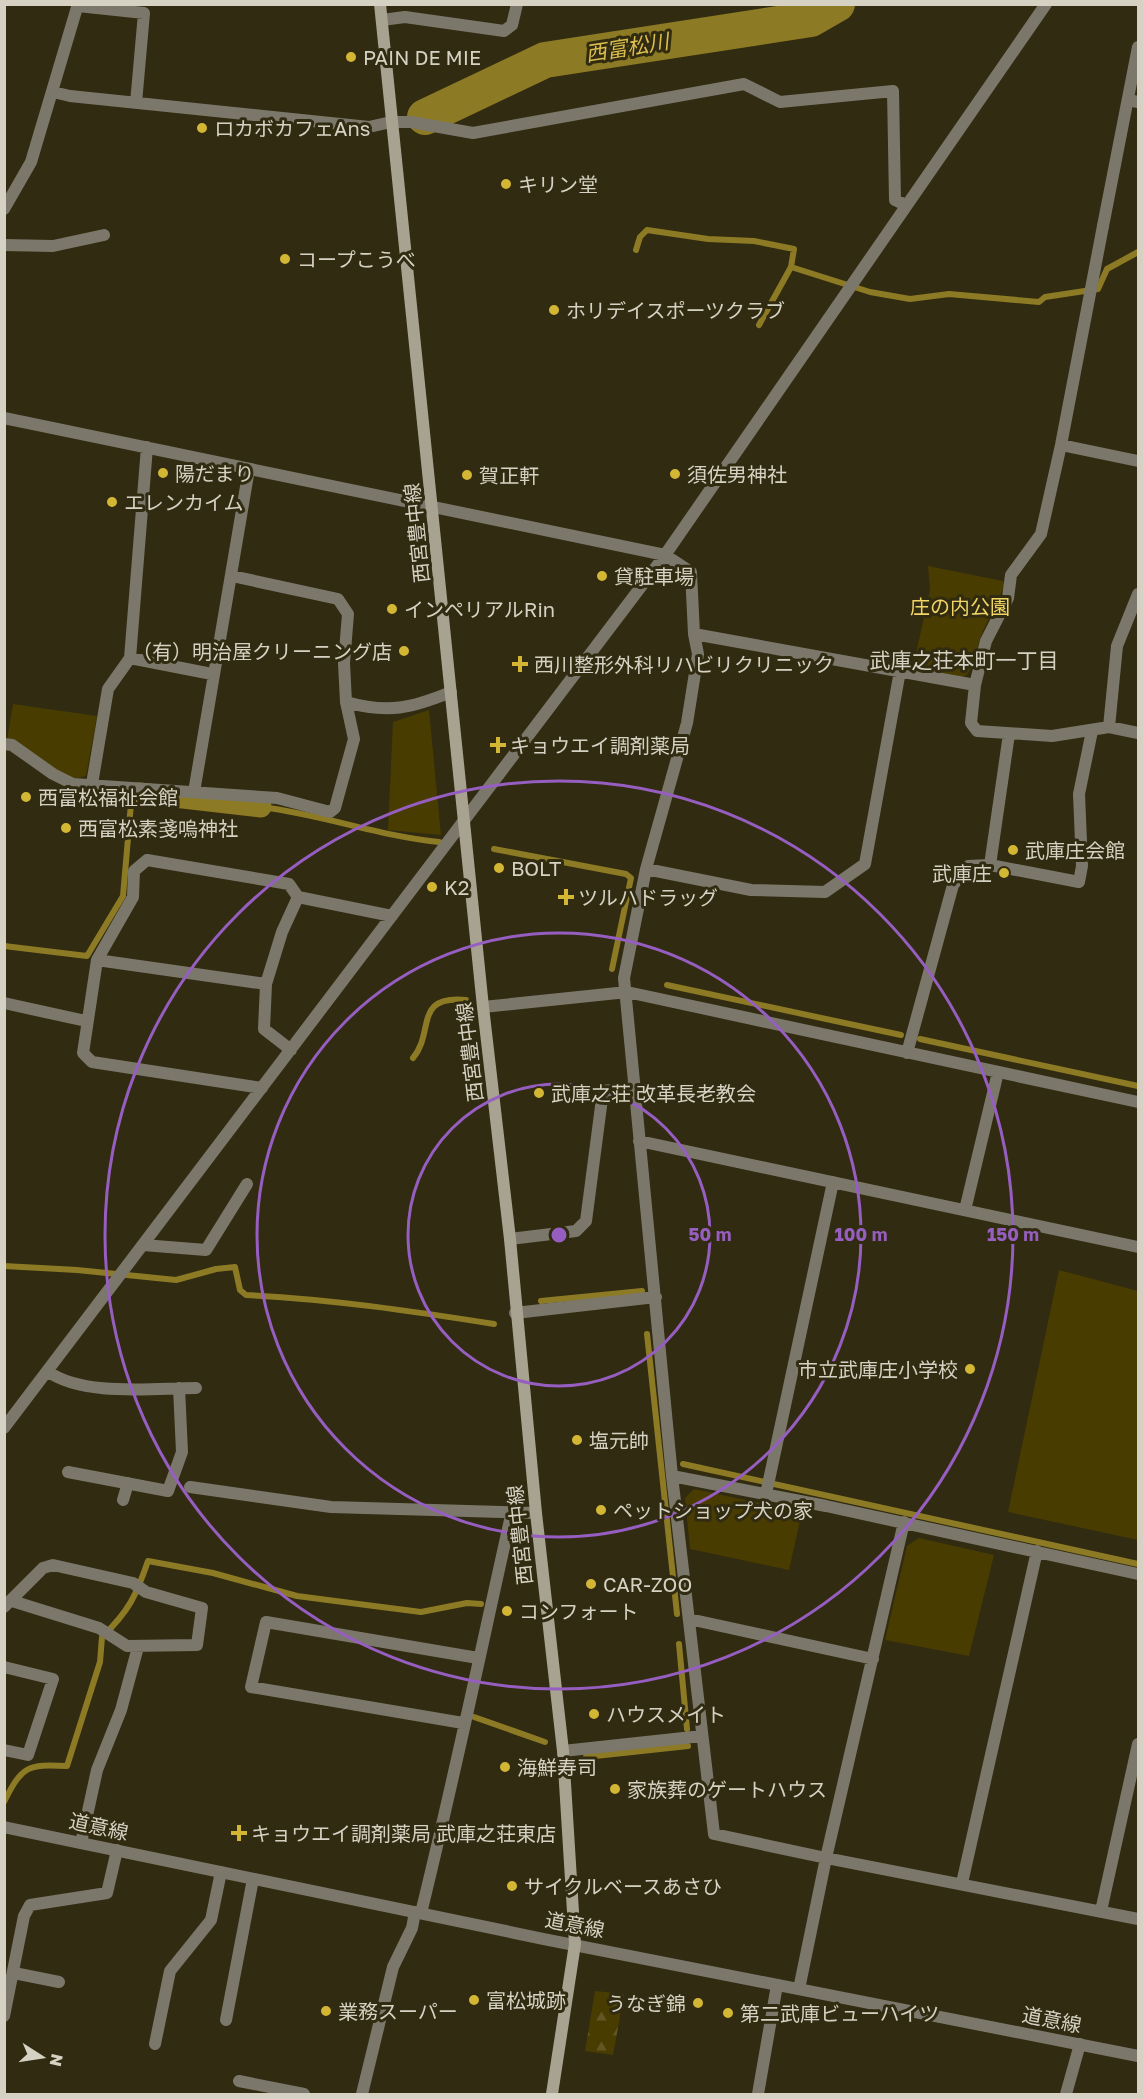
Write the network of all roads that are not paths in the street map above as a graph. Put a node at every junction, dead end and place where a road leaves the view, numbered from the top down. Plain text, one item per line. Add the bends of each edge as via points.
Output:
1 (380, 4) edge
2 (517, 4) edge
3 (1046, 4) edge
4 (78, 5) edge
5 (382, 20) junction
6 (1138, 47) edge
7 (53, 92) junction
8 (1133, 101) edge
9 (136, 103) junction
10 (391, 122) junction
11 (906, 205) junction
12 (4, 210) edge
13 (104, 236) dead end
14 (4, 245) edge
15 (4, 418) edge
16 (1061, 445) junction
17 (147, 447) junction
18 (1138, 461) edge
19 (249, 469) junction
20 (433, 508) junction
21 (665, 555) junction
22 (232, 576) junction
23 (1138, 594) edge
24 (694, 634) junction
25 (130, 658) junction
26 (900, 671) junction
27 (212, 674) junction
28 (975, 685) junction
29 (451, 692) junction
30 (346, 702) junction
31 (1109, 727) junction
32 (1092, 730) junction
33 (1138, 733) edge
34 (1009, 734) junction
35 (4, 744) edge
36 (92, 784) junction
37 (194, 792) junction
38 (465, 820) junction
39 (990, 865) junction
40 (646, 869) junction
41 (298, 897) junction
42 (392, 916) junction
43 (96, 960) junction
44 (266, 984) junction
45 (627, 992) junction
46 (4, 1003) edge
47 (483, 1007) junction
48 (86, 1022) junction
49 (291, 1050) junction
50 (907, 1053) junction
51 (999, 1072) junction
52 (634, 1087) junction
53 (262, 1088) junction
54 (1138, 1102) edge
55 (639, 1141) junction
56 (833, 1182) junction
57 (247, 1184) dead end
58 (965, 1210) junction
59 (510, 1239) junction
60 (143, 1245) junction
61 (1138, 1247) edge
62 (656, 1297) junction
63 (515, 1313) junction
64 (47, 1371) junction
65 (179, 1388) junction
66 (196, 1388) dead end
67 (4, 1428) edge
68 (68, 1472) dead end
69 (672, 1476) junction
70 (128, 1483) junction
71 (190, 1487) dead end
72 (767, 1487) junction
73 (123, 1500) dead end
74 (512, 1511) junction
75 (536, 1513) junction
76 (904, 1522) junction
77 (1037, 1551) junction
78 (1138, 1574) edge
79 (8, 1604) edge
80 (688, 1619) junction
81 (138, 1647) junction
82 (478, 1658) junction
83 (873, 1659) junction
84 (4, 1667) edge
85 (463, 1723) junction
86 (702, 1736) junction
87 (1138, 1744) edge
88 (4, 1750) edge
89 (564, 1751) junction
90 (4, 1827) edge
91 (81, 1843) junction
92 (117, 1850) junction
93 (826, 1858) junction
94 (221, 1872) junction
95 (253, 1879) junction
96 (962, 1883) junction
97 (1101, 1911) junction
98 (418, 1912) junction
99 (1138, 1919) edge
100 (575, 1944) junction
101 (14, 1973) junction
102 (59, 1982) dead end
103 (777, 1985) junction
104 (800, 1989) junction
105 (4, 2016) edge
106 (226, 2020) dead end
107 (155, 2044) dead end
108 (1080, 2044) junction
109 (1138, 2056) edge
110 (239, 2081) dead end
111 (304, 2094) edge
112 (362, 2094) edge
113 (552, 2094) edge
114 (758, 2094) edge
115 (1066, 2094) edge

1 - 5 main road, 西宮豊中線
2 - 5 street via 512,25 504,31 405,17
3 - 11 street
4 - 7 street
4 - 9 street via 144,13
5 - 10 main road, 西宮豊中線
6 - 8 street
7 - 9 street
7 - 12 street via 31,162
8 - 16 street via 1091,283
9 - 10 street via 369,127
10 - 11 street via 473,133 744,84 780,102 893,91 895,200
10 - 20 main road, 西宮豊中線
11 - 21 street
13 - 14 street via 53,246
15 - 17 street
16 - 18 street
16 - 28 street via 1041,534 1011,575 1008,598 986,641
17 - 19 street
17 - 25 street
19 - 20 street
19 - 22 street
20 - 21 street
20 - 29 main road, 西宮豊中線
21 - 24 street via 691,572
21 - 38 street
22 - 27 street
22 - 30 street via 338,599 348,614
23 - 31 street via 1117,646
24 - 26 street
24 - 40 street via 698,654 687,723
25 - 27 street
25 - 36 street via 108,689
26 - 28 street
26 - 40 street via 865,864 825,892 751,890
27 - 37 street
28 - 34 street via 971,723 977,731
29 - 30 street via 393,710
29 - 38 main road, 西宮豊中線
30 - 37 street via 354,739 335,808 330,812 277,798
31 - 32 street
31 - 33 street
32 - 34 street via 1052,736
32 - 39 street via 1079,794 1079,882
34 - 39 street
35 - 36 street via 12,745 73,784
36 - 37 street
38 - 42 street
38 - 47 main road, 西宮豊中線
39 - 50 street via 968,866 953,885
40 - 45 street via 624,978
41 - 42 street
41 - 43 street via 289,884 147,860 134,871 133,897
41 - 44 street
42 - 49 street
43 - 44 street
43 - 48 street
44 - 49 street via 264,1029
45 - 47 street
45 - 50 street
45 - 52 street
46 - 48 street
47 - 59 main road, 西宮豊中線
48 - 53 street via 83,1053 92,1062
49 - 53 street
50 - 51 street
51 - 54 street
51 - 58 street
52 - 55 street
52 - 59 street via 603,1091 586,1221 576,1231
53 - 60 street
55 - 56 street
55 - 62 street
56 - 58 street
56 - 72 street
57 - 60 street via 206,1250
58 - 61 street
59 - 63 main road, 西宮豊中線
60 - 64 street
62 - 63 street
62 - 69 street
63 - 75 main road, 西宮豊中線
64 - 65 street via 60,1380 101,1388
64 - 67 street
65 - 66 street
65 - 70 street via 182,1452 168,1491
68 - 70 street
69 - 72 street
69 - 80 street
70 - 73 street
71 - 74 street via 331,1507
72 - 76 street
74 - 75 street
74 - 82 street
75 - 89 main road, 西宮豊中線
76 - 77 street
76 - 83 street
77 - 78 street
77 - 96 street
79 - 81 street via 99,1628 127,1646
79 - 81 street via 43,1568 53,1565 133,1583 146,1592 202,1608 197,1645
80 - 83 street
80 - 86 street
81 - 91 street via 122,1710 97,1770
82 - 85 street
82 - 85 street via 266,1622 251,1687
83 - 93 street
84 - 88 street via 53,1679 28,1755
85 - 98 street via 451,1791
86 - 89 street
86 - 93 street via 714,1834
87 - 97 street
89 - 100 main road, 西宮豊中線
90 - 91 street, 道意線
91 - 92 street, 道意線
92 - 94 street, 道意線
92 - 101 street via 107,1893 30,1905 24,1916
93 - 96 street
93 - 104 street
94 - 95 street, 道意線
94 - 107 street via 211,1920 170,1971
95 - 98 street, 道意線
95 - 106 street
96 - 97 street
97 - 99 street
98 - 100 street, 道意線
98 - 112 street via 393,1966
100 - 103 street, 道意線
100 - 113 main road, 西宮豊中線
101 - 102 street
101 - 105 street
103 - 104 street, 道意線
103 - 114 street
104 - 108 street, 道意線
108 - 109 street, 道意線
108 - 115 street
110 - 111 street

